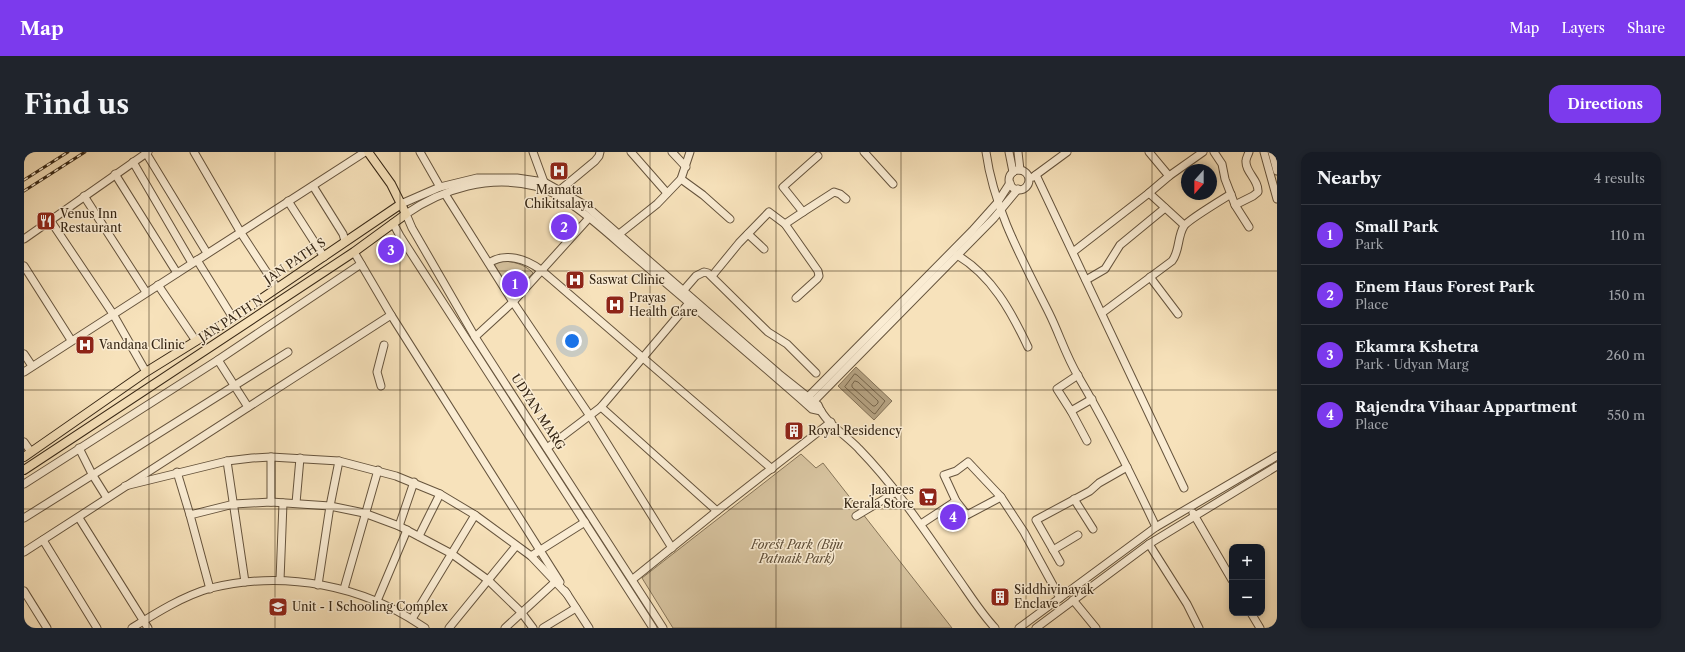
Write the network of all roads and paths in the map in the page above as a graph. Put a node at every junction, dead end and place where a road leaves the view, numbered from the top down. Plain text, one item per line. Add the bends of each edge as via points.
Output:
1 (194, 152) edge
2 (420, 152) edge
3 (533, 152) edge
4 (600, 152) edge
5 (631, 152) edge
6 (672, 152) edge
7 (690, 152) edge
8 (864, 152) edge
9 (986, 152) edge
10 (1009, 152) edge
11 (1018, 152) edge
12 (1067, 152) edge
13 (1150, 152) edge
14 (1203, 152) edge
15 (1214, 152) edge
16 (1249, 152) edge
17 (1264, 152) edge
18 (1272, 152) edge
19 (147, 153) edge
20 (368, 153) edge
21 (818, 156) dead end
22 (133, 162) junction
23 (686, 167) junction
24 (1017, 171) junction
25 (1277, 171) edge
26 (115, 174) junction
27 (1036, 175) junction
28 (1169, 176) junction
29 (681, 179) junction
30 (1029, 180) junction
31 (544, 182) junction
32 (1010, 183) junction
33 (893, 184) dead end
34 (313, 186) junction
35 (440, 187) junction
36 (1018, 189) junction
37 (559, 193) junction
38 (667, 193) junction
39 (1149, 193) junction
40 (445, 194) junction
41 (1231, 194) junction
42 (84, 196) junction
43 (846, 199) dead end
44 (1277, 199) edge
45 (288, 201) junction
46 (997, 202) junction
47 (401, 204) junction
48 (1235, 205) junction
49 (1165, 208) junction
50 (1000, 211) junction
51 (803, 212) junction
52 (386, 214) junction
53 (406, 214) junction
54 (589, 218) junction
55 (730, 218) dead end
56 (50, 220) junction
57 (393, 223) junction
58 (785, 224) junction
59 (1184, 225) junction
60 (1249, 227) dead end
61 (241, 232) junction
62 (748, 234) junction
63 (618, 235) junction
64 (24, 239) edge
65 (345, 241) junction
66 (764, 249) dead end
67 (354, 252) junction
68 (1073, 252) junction
69 (207, 253) junction
70 (957, 255) junction
71 (324, 257) junction
72 (195, 262) junction
73 (489, 263) junction
74 (361, 264) junction
75 (24, 266) edge
76 (542, 270) junction
77 (177, 273) junction
78 (712, 276) junction
79 (1150, 277) junction
80 (1086, 280) junction
81 (158, 285) junction
82 (277, 288) junction
83 (683, 291) junction
84 (146, 292) junction
85 (796, 298) dead end
86 (513, 302) junction
87 (689, 303) junction
88 (901, 308) junction
89 (113, 314) junction
90 (1102, 314) junction
91 (1178, 314) dead end
92 (391, 315) junction
93 (233, 318) junction
94 (475, 337) junction
95 (71, 340) junction
96 (196, 341) junction
97 (384, 345) dead end
98 (1028, 347) dead end
99 (288, 352) dead end
100 (24, 354) edge
101 (643, 357) junction
102 (218, 360) junction
103 (32, 366) junction
104 (24, 372) edge
105 (146, 372) junction
106 (816, 373) dead end
107 (1078, 375) junction
108 (156, 383) junction
109 (234, 385) junction
110 (381, 386) dead end
111 (163, 394) junction
112 (1092, 399) junction
113 (808, 401) junction
114 (248, 407) junction
115 (601, 407) junction
116 (1071, 411) junction
117 (590, 416) junction
118 (831, 422) junction
119 (1087, 441) dead end
120 (24, 442) edge
121 (79, 448) junction
122 (547, 448) junction
123 (27, 455) edge
124 (1277, 456) edge
125 (271, 457) junction
126 (300, 458) junction
127 (227, 461) junction
128 (339, 461) junction
129 (1277, 466) edge
130 (1127, 467) junction
131 (772, 469) junction
132 (24, 470) edge
133 (378, 470) junction
134 (177, 472) junction
135 (92, 474) junction
136 (414, 482) junction
137 (24, 484) edge
138 (125, 486) junction
139 (1184, 488) dead end
140 (896, 492) junction
141 (440, 494) junction
142 (1001, 497) junction
143 (107, 498) junction
144 (1074, 499) junction
145 (956, 501) junction
146 (272, 502) junction
147 (282, 503) junction
148 (296, 503) junction
149 (234, 504) junction
150 (330, 506) junction
151 (1190, 507) junction
152 (717, 511) junction
153 (364, 513) junction
154 (190, 515) junction
155 (476, 515) junction
156 (1195, 515) junction
157 (856, 516) dead end
158 (24, 518) edge
159 (79, 518) junction
160 (585, 522) junction
161 (920, 524) junction
162 (399, 526) junction
163 (1156, 527) junction
164 (1093, 529) dead end
165 (407, 530) junction
166 (1078, 535) dead end
167 (419, 536) junction
168 (42, 540) junction
169 (1149, 544) junction
170 (516, 546) junction
171 (672, 548) junction
172 (540, 549) junction
173 (1053, 550) junction
174 (24, 552) edge
175 (452, 554) junction
176 (531, 556) junction
177 (1060, 562) dead end
178 (1229, 575) edge
179 (633, 579) junction
180 (280, 580) junction
181 (488, 580) junction
182 (245, 582) junction
183 (555, 582) junction
184 (318, 585) junction
185 (210, 589) junction
186 (344, 589) junction
187 (24, 591) edge
188 (567, 594) junction
189 (644, 598) junction
190 (1060, 598) junction
191 (1073, 600) junction
192 (377, 601) junction
193 (637, 603) junction
194 (576, 608) junction
195 (521, 612) junction
196 (1253, 616) edge
197 (412, 619) junction
198 (144, 621) junction
199 (992, 626) edge
200 (48, 628) edge
201 (97, 628) edge
202 (132, 628) edge
203 (148, 628) edge
204 (425, 628) edge
205 (449, 628) edge
206 (504, 628) edge
207 (533, 628) edge
208 (543, 628) edge
209 (589, 628) edge
210 (653, 628) edge
211 (663, 628) edge
212 (1019, 628) edge
213 (1036, 628) edge
214 (1096, 628) edge
215 (1199, 628) edge
216 (1260, 628) edge

1 - 61 street
2 - 35 street
3 - 31 street
4 - 37 street via 595,161
5 - 38 street
6 - 23 street
7 - 23 street
8 - 33 street
9 - 46 street
10 - 24 street
11 - 24 street
12 - 27 street
13 - 28 street
14 - 28 street
15 - 41 street via 1220,160
16 - 48 street via 1246,167 1257,184 1258,192
17 - 44 street
18 - 25 street
19 - 22 street
19 - 69 street
20 - 34 street
20 - 47 main road, UDYAN MARG via 391,184
21 - 51 street via 783,187
22 - 26 street
22 - 72 street
23 - 29 street
24 - 30 street via 1025,172
24 - 32 street via 1010,178
26 - 42 street
26 - 77 street
27 - 30 street
27 - 68 street
28 - 39 street
29 - 38 street
29 - 55 street
30 - 36 street via 1024,188
31 - 35 street, JAN PATH S via 517,178 477,178
31 - 37 street, JAN PATH S
32 - 36 street
32 - 46 street
34 - 45 street
34 - 65 street
35 - 47 street, JAN PATH S
36 - 50 street
37 - 40 street, JAN PATH N via 535,186 504,182 477,183
37 - 54 street
37 - 63 street via 585,205
38 - 63 street
39 - 49 street
39 - 68 street
40 - 53 street, JAN PATH N
40 - 73 street
41 - 48 street
41 - 59 street
42 - 56 street
42 - 84 street
43 - 51 street via 834,192
45 - 61 street
45 - 71 street
46 - 50 street
46 - 88 street
47 - 52 main road, JAN PATH S
47 - 53 main road, UDYAN MARG
48 - 60 street
49 - 59 street
49 - 80 street via 1120,245 1105,269
50 - 70 street
50 - 107 street
51 - 58 street
52 - 57 main road, UDYAN MARG
52 - 65 main road, JAN PATH S
53 - 57 main road, JAN PATH N
53 - 94 street, UDYAN MARG
54 - 76 street
54 - 87 street
56 - 64 street
56 - 89 street
57 - 67 main road, JAN PATH N
57 - 160 street, UDYAN MARG
58 - 62 street via 769,212
58 - 85 street via 819,274 817,279
59 - 79 street via 1176,255
61 - 69 street
61 - 82 street
62 - 66 street
62 - 78 street
63 - 83 street
65 - 71 main road, JAN PATH S
67 - 74 street
67 - 108 main road, JAN PATH N
68 - 80 street
69 - 72 street
70 - 88 street
70 - 98 street via 970,263 991,284 1006,304
71 - 82 main road, JAN PATH S
72 - 77 street
72 - 93 street
73 - 76 street via 501,257 513,258
73 - 86 street
74 - 92 street
74 - 102 street
75 - 95 street
76 - 86 street
76 - 101 street
77 - 81 street
78 - 83 street via 702,272
78 - 106 street via 768,332 787,344
79 - 90 street
79 - 91 street
80 - 90 street
81 - 84 street
81 - 96 street
82 - 93 main road, JAN PATH S
83 - 113 street
84 - 89 street
86 - 94 street
86 - 117 street
87 - 101 street
87 - 113 street
88 - 113 street
89 - 95 street
89 - 105 street
90 - 139 street
92 - 114 street
92 - 172 street
93 - 96 main road, JAN PATH S
94 - 122 street, UDYAN MARG
95 - 103 street
96 - 105 main road, JAN PATH S
97 - 110 street via 377,372
99 - 109 street
100 - 103 street
101 - 115 street
101 - 131 street
102 - 109 street
102 - 111 street
103 - 104 street
105 - 123 main road, JAN PATH S
107 - 112 street
107 - 116 street via 1057,389
108 - 111 street
108 - 132 main road, JAN PATH N
109 - 114 street
109 - 135 street
111 - 121 street
112 - 116 street
112 - 130 street
113 - 118 street
114 - 138 street
115 - 117 street
115 - 152 street
116 - 119 street
117 - 122 street
117 - 171 street
118 - 131 street
118 - 140 street via 871,461
120 - 123 street
121 - 135 street
121 - 137 street
122 - 179 street, UDYAN MARG
124 - 151 street
125 - 126 street
125 - 127 street
125 - 146 street
126 - 128 street
126 - 148 street
127 - 134 street
127 - 149 street
128 - 133 street
128 - 150 street
129 - 156 street
130 - 144 street
130 - 163 street
131 - 152 street
133 - 136 street
133 - 153 street
134 - 138 street
134 - 154 street
135 - 143 street
135 - 158 street
136 - 141 street
136 - 162 street
138 - 143 street
140 - 157 street
140 - 161 street
141 - 155 street
141 - 167 street
142 - 145 street via 967,515
142 - 145 street via 968,462 956,471 944,475
142 - 190 street via 1024,532
143 - 159 street
144 - 164 street
144 - 173 street via 1036,520
145 - 161 street
146 - 147 street
146 - 149 street
147 - 148 street
147 - 180 street
148 - 150 street
149 - 154 street
149 - 182 street
150 - 153 street
150 - 184 street
151 - 156 street
151 - 163 street
152 - 171 street
153 - 162 street
153 - 186 street
154 - 185 street
155 - 170 street
155 - 175 street
156 - 169 street
156 - 178 street
159 - 168 street
159 - 198 street
160 - 172 street
160 - 193 street, UDYAN MARG
161 - 199 street
162 - 165 street
163 - 190 street
165 - 167 street
165 - 192 street
166 - 173 street
167 - 175 street
168 - 174 street
168 - 201 street
169 - 191 street
169 - 215 street
170 - 176 street
170 - 181 street
171 - 179 street
172 - 176 street
172 - 188 street
173 - 177 street
175 - 181 street
175 - 197 street
176 - 183 street
179 - 189 street, UDYAN MARG
180 - 182 street
180 - 184 street
181 - 195 street
181 - 205 street
182 - 185 street
183 - 188 street
183 - 195 street
184 - 186 street
185 - 198 street via 172,604
186 - 192 street
187 - 200 street
188 - 194 street
189 - 193 street
189 - 211 street, UDYAN MARG
190 - 212 street
191 - 213 street
191 - 214 street
192 - 197 street
193 - 210 street, UDYAN MARG
194 - 208 street
194 - 209 street
195 - 206 street
195 - 207 street
196 - 216 street
197 - 204 street
198 - 202 street
198 - 203 street

